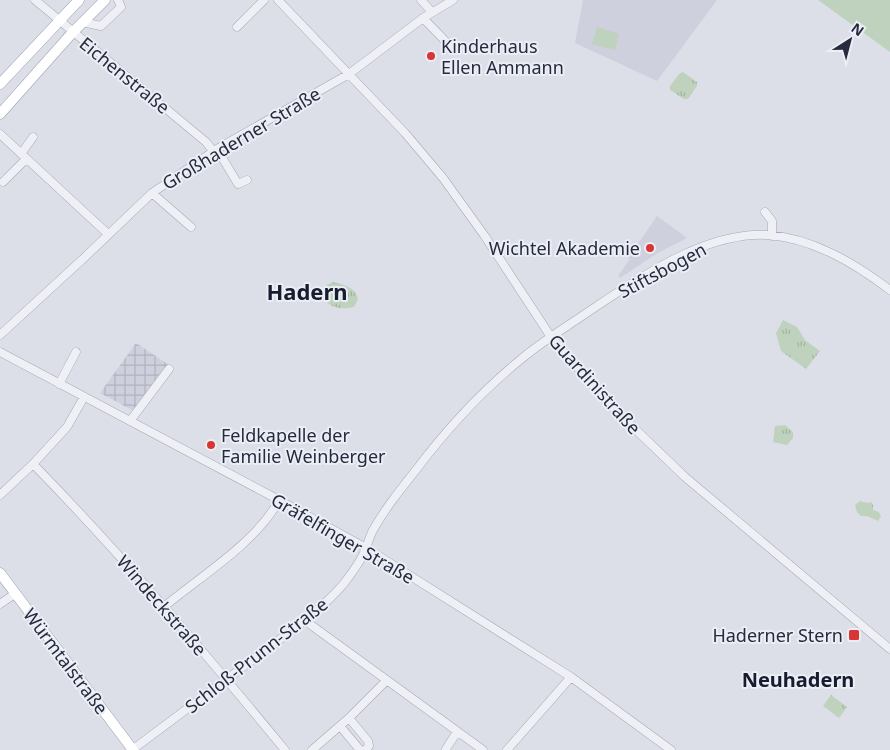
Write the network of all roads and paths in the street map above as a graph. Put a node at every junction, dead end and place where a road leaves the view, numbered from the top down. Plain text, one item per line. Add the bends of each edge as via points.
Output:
1 (35, 0) edge
2 (79, 0) edge
3 (105, 0) edge
4 (118, 0) edge
5 (264, 0) edge
6 (278, 0) edge
7 (421, 0) edge
8 (453, 0) edge
9 (432, 12) junction
10 (423, 18) junction
11 (59, 20) junction
12 (82, 22) junction
13 (237, 27) dead end
14 (73, 32) junction
15 (453, 49) dead end
16 (349, 74) junction
17 (0, 84) edge
18 (0, 114) edge
19 (33, 137) dead end
20 (2, 139) edge
21 (215, 150) junction
22 (23, 156) junction
23 (247, 180) dead end
24 (3, 182) dead end
25 (152, 193) junction
26 (764, 213) dead end
27 (191, 227) dead end
28 (108, 234) junction
29 (771, 236) junction
30 (890, 290) edge
31 (0, 334) edge
32 (551, 337) junction
33 (0, 352) edge
34 (76, 352) dead end
35 (169, 369) dead end
36 (59, 384) junction
37 (84, 397) junction
38 (130, 421) junction
39 (33, 464) junction
40 (0, 495) edge
41 (279, 500) junction
42 (366, 548) junction
43 (0, 573) edge
44 (16, 593) junction
45 (0, 604) edge
46 (165, 606) junction
47 (308, 620) junction
48 (890, 649) edge
49 (571, 677) junction
50 (226, 678) junction
51 (386, 681) junction
52 (349, 718) junction
53 (340, 726) junction
54 (458, 732) junction
55 (446, 749) edge
56 (133, 750) edge
57 (285, 750) edge
58 (312, 750) edge
59 (360, 750) edge
60 (364, 750) edge
61 (483, 750) edge
62 (507, 750) edge
63 (671, 750) edge

1 - 11 street, Eichenstraße
2 - 11 main road
3 - 12 main road
4 - 12 street via 121,6 101,26
5 - 13 street
6 - 16 street, Guardinistraße
7 - 9 street
8 - 9 street, Großhaderner Straße
9 - 10 street, Großhaderner Straße
10 - 15 street
10 - 16 street, Großhaderner Straße
11 - 14 street, Eichenstraße
11 - 17 main road
12 - 14 main road
14 - 18 main road
14 - 21 street, Eichenstraße
16 - 21 street, Großhaderner Straße
16 - 32 street, Guardinistraße via 443,178
19 - 22 street
20 - 22 street
21 - 23 street, Eichenstraße via 238,184
21 - 25 street, Großhaderner Straße
22 - 24 street
22 - 28 street
25 - 27 street
25 - 28 street, Großhaderner Straße
26 - 29 street
28 - 31 street, Großhaderner Straße
29 - 30 street, Stiftsbogen via 790,238 832,254 858,267
29 - 32 street, Stiftsbogen via 739,237 681,256 629,285
32 - 42 street, Stiftsbogen via 520,359 465,412 386,510
32 - 48 street, Guardinistraße via 610,405 682,474
33 - 36 street, Gräfelfinger Straße
34 - 36 street
35 - 38 street
36 - 37 street, Gräfelfinger Straße
37 - 38 street, Gräfelfinger Straße
37 - 39 street via 67,428
38 - 41 street, Gräfelfinger Straße
39 - 40 street
39 - 46 street, Windeckstraße
41 - 42 street, Gräfelfinger Straße
41 - 46 street via 252,534 222,562
42 - 47 street, Schloß-Prunn-Straße via 345,582
42 - 49 street, Gräfelfinger Straße
43 - 44 main road, Würmtalstraße
44 - 45 street
44 - 56 main road, Würmtalstraße
46 - 50 street, Windeckstraße
47 - 50 street, Schloß-Prunn-Straße
47 - 51 street
49 - 62 street
49 - 63 street, Gräfelfinger Straße
50 - 56 street, Schloß-Prunn-Straße
50 - 57 street, Windeckstraße
51 - 52 street
51 - 54 street
52 - 53 street
52 - 60 street via 368,740 369,746
53 - 58 street
53 - 59 street
54 - 55 street
54 - 61 street

